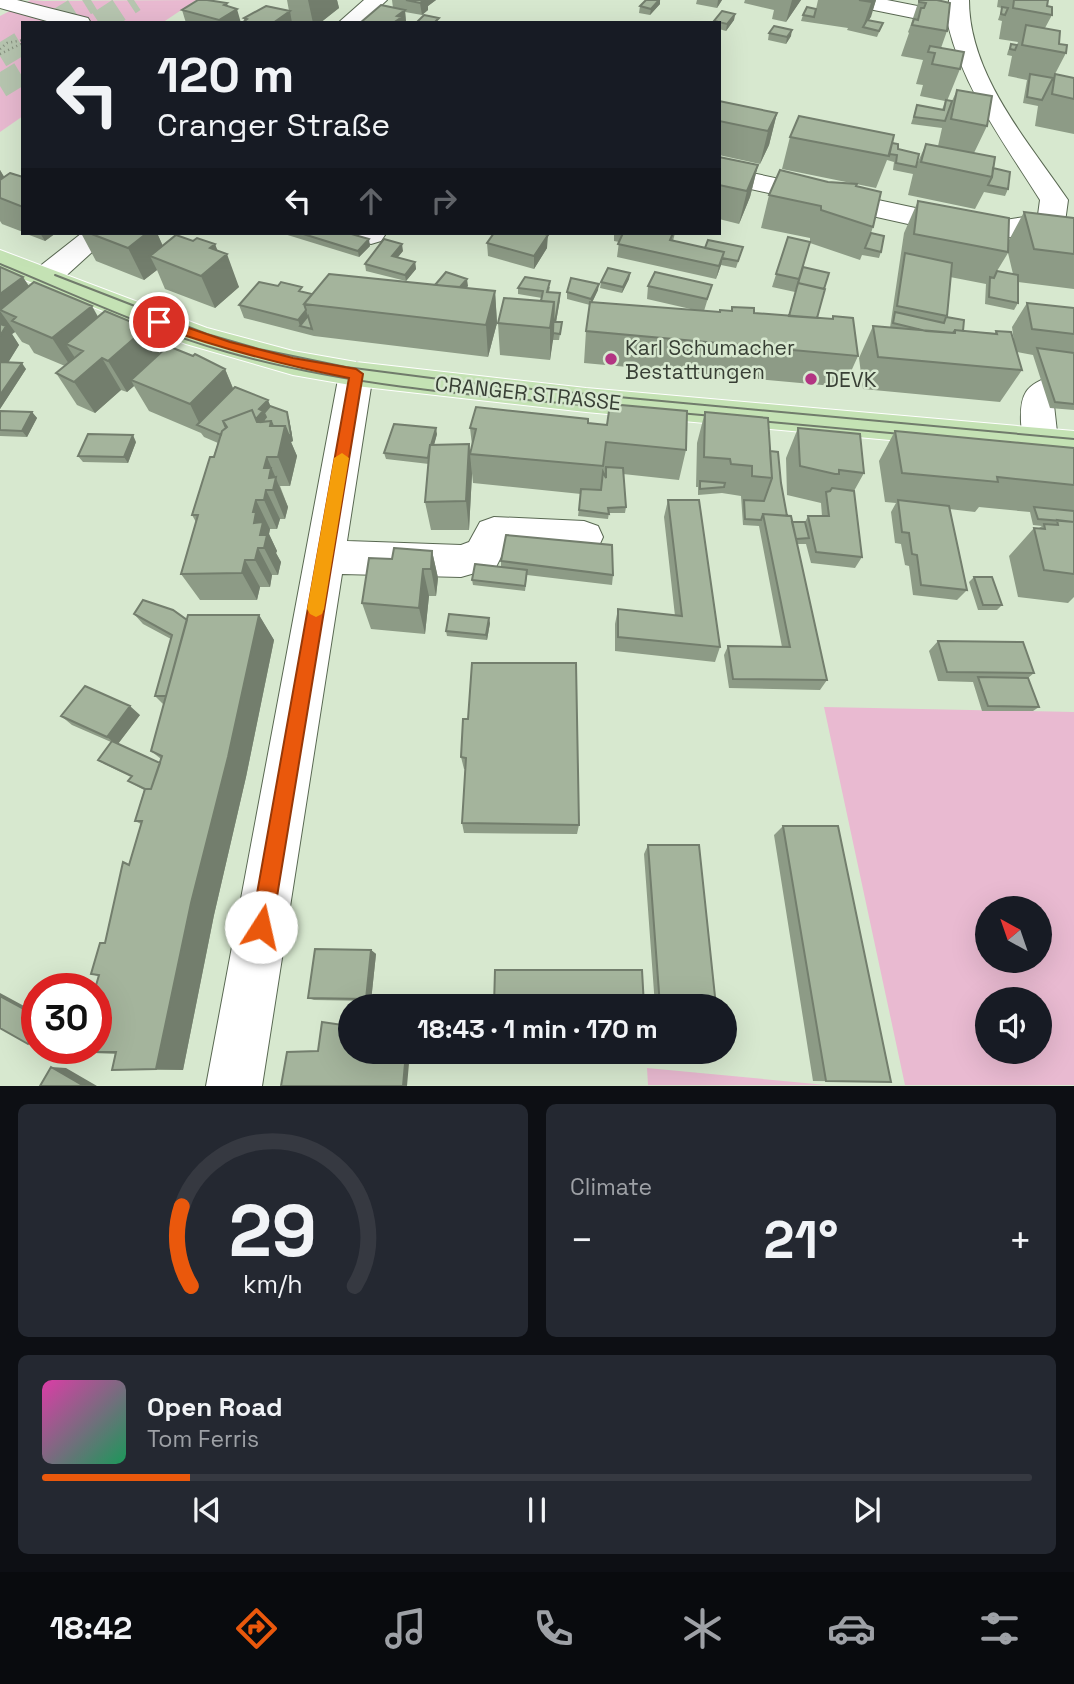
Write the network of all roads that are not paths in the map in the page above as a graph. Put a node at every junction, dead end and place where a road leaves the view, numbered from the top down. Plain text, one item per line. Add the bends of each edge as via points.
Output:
1 (377, 0) edge
2 (854, 0) edge
3 (0, 2) edge
4 (958, 10) edge
5 (72, 21) edge
6 (351, 21) edge
7 (721, 174) edge
8 (1063, 228) edge
9 (97, 235) edge
10 (0, 259) edge
11 (46, 277) junction
12 (356, 374) junction
13 (1074, 388) edge
14 (1040, 441) junction
15 (1074, 444) edge
16 (584, 537) dead end
17 (325, 557) junction
18 (234, 1086) edge

1 - 6 street
2 - 4 street
3 - 5 street
4 - 8 street via 978,79 1054,200
7 - 8 street via 953,225
9 - 11 street
10 - 11 main road, CRANGER STRASSE
11 - 12 main road, CRANGER STRASSE via 227,346
12 - 14 main road, CRANGER STRASSE
12 - 17 street
13 - 14 street via 1053,388 1037,401
14 - 15 main road, CRANGER STRASSE
16 - 17 street via 494,533 482,555 461,561
17 - 18 street

